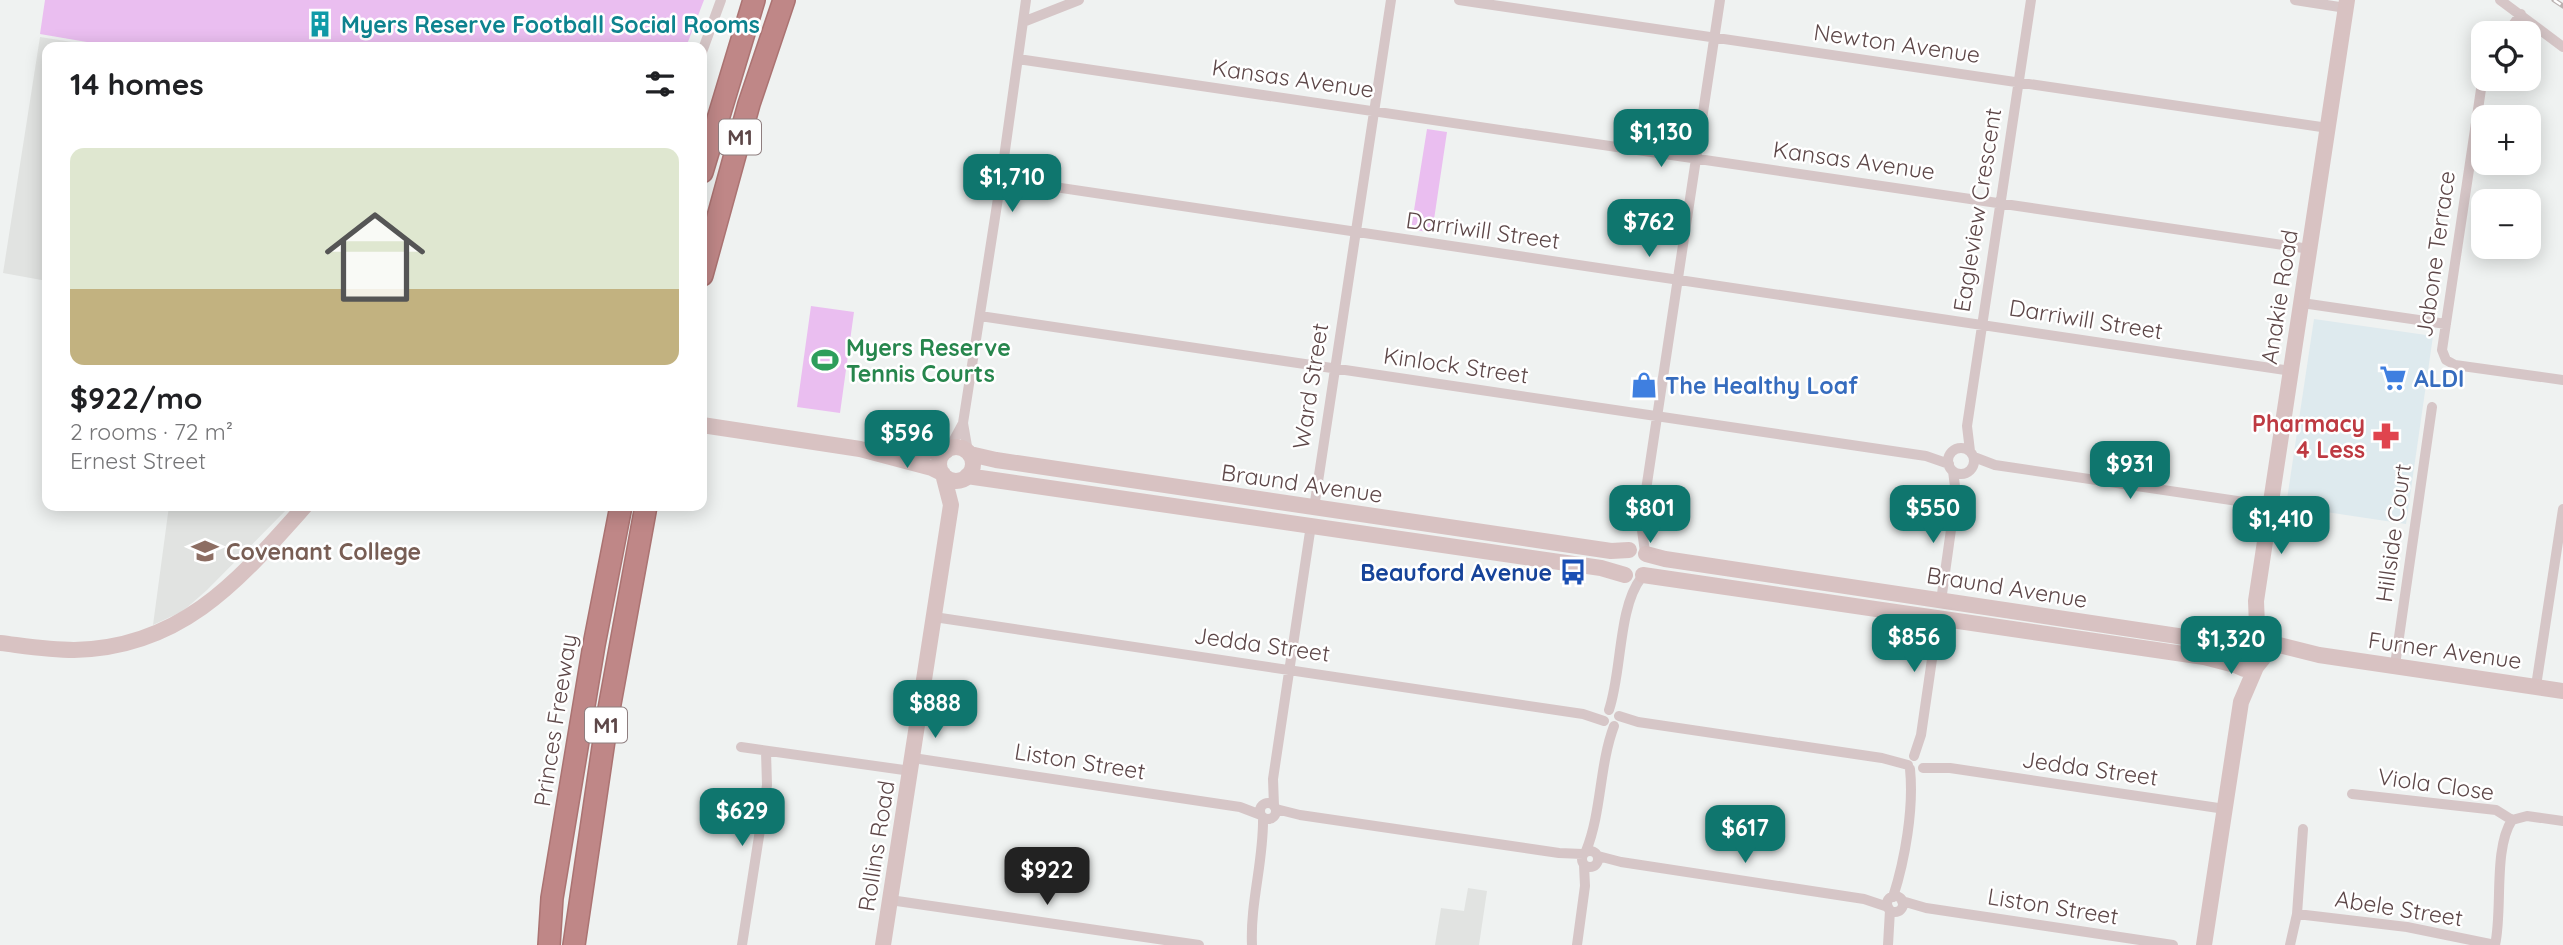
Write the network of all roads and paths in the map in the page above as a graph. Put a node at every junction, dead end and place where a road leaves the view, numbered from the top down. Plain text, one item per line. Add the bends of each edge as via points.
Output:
1 (721, 0) edge
2 (754, 0) edge
3 (784, 0) edge
4 (1026, 0) edge
5 (1079, 0) edge
6 (1391, 0) edge
7 (1459, 0) edge
8 (1720, 0) edge
9 (2031, 0) edge
10 (2295, 0) edge
11 (2500, 0) edge
12 (1479, 1) edge
13 (2347, 4) edge
14 (2521, 14) junction
15 (2516, 21) edge
16 (1023, 22) junction
17 (1714, 38) junction
18 (706, 42) edge
19 (2563, 47) edge
20 (1018, 59) junction
21 (2019, 82) junction
22 (2481, 91) edge
23 (1374, 111) junction
24 (2328, 128) junction
25 (707, 155) edge
26 (1695, 158) junction
27 (1002, 179) junction
28 (2001, 203) junction
29 (1356, 232) junction
30 (2310, 249) junction
31 (707, 257) edge
32 (1677, 279) junction
33 (2302, 303) junction
34 (980, 316) junction
35 (1982, 324) junction
36 (2446, 324) junction
37 (1336, 368) junction
38 (2291, 371) junction
39 (2563, 380) edge
40 (2432, 407) dead end
41 (1656, 416) junction
42 (963, 423) junction
43 (707, 426) edge
44 (1967, 426) junction
45 (860, 449) junction
46 (947, 450) junction
47 (969, 453) junction
48 (1972, 454) junction
49 (1952, 459) junction
50 (1995, 465) junction
51 (1969, 471) junction
52 (942, 474) junction
53 (966, 477) junction
54 (1956, 494) junction
55 (951, 505) junction
56 (2271, 506) junction
57 (1314, 508) junction
58 (2563, 509) edge
59 (300, 511) edge
60 (620, 511) edge
61 (645, 511) edge
62 (1311, 525) junction
63 (1637, 551) junction
64 (1633, 576) junction
65 (1941, 601) junction
66 (2256, 601) junction
67 (934, 617) junction
68 (1938, 618) junction
69 (2124, 628) junction
70 (2239, 639) junction
71 (2263, 641) junction
72 (0, 643) edge
73 (2122, 646) junction
74 (2319, 655) junction
75 (2395, 665) junction
76 (2236, 666) junction
77 (2257, 667) junction
78 (1290, 670) junction
79 (2536, 686) junction
80 (2563, 691) edge
81 (2241, 702) junction
82 (1612, 718) junction
83 (741, 747) dead end
84 (766, 752) junction
85 (1916, 763) junction
86 (912, 764) junction
87 (2352, 794) dead end
88 (2225, 809) junction
89 (1269, 811) junction
90 (2512, 820) junction
91 (2563, 821) edge
92 (2303, 829) dead end
93 (1590, 859) junction
94 (890, 900) junction
95 (1895, 904) junction
96 (2297, 914) junction
97 (1251, 926) junction
98 (1889, 939) edge
99 (547, 945) edge
100 (574, 945) edge
101 (742, 945) edge
102 (883, 945) edge
103 (1199, 945) edge
104 (1244, 945) edge
105 (1251, 945) edge
106 (1577, 945) edge
107 (2173, 945) edge
108 (2204, 945) edge
109 (2290, 945) edge
110 (2495, 945) edge

1 - 18 street
2 - 25 highway, M1
3 - 31 highway, M1 via 749,104
4 - 16 street
5 - 16 street
6 - 23 street, Ward Street
7 - 12 street, Newton Avenue
8 - 17 street
9 - 21 street, Eagleview Crescent
10 - 13 street
11 - 14 street
12 - 17 street, Newton Avenue
13 - 24 street, Anakie Road
14 - 15 street
14 - 19 street
16 - 20 street
17 - 21 street, Newton Avenue
17 - 26 street
20 - 23 street, Kansas Avenue
20 - 27 street
21 - 24 street, Newton Avenue
21 - 28 street, Eagleview Crescent
22 - 36 street, Jabone Terrace
23 - 26 street, Kansas Avenue
23 - 29 street, Ward Street
24 - 30 street, Anakie Road
26 - 28 street, Kansas Avenue
26 - 32 street
27 - 29 street, Darriwill Street
27 - 34 street
28 - 30 street, Kansas Avenue
28 - 35 street, Eagleview Crescent
29 - 32 street, Darriwill Street
29 - 37 street, Ward Street
30 - 33 street, Anakie Road
32 - 35 street, Darriwill Street
32 - 41 street
33 - 36 street
33 - 38 street, Anakie Road
34 - 37 street, Kinlock Street
34 - 42 street
35 - 38 street, Darriwill Street
35 - 44 street, Eagleview Crescent
36 - 39 street, Jabone Terrace via 2442,351 2455,365
37 - 41 street, Kinlock Street
37 - 57 street, Ward Street
38 - 56 street, Anakie Road
40 - 75 street, Hillside Court
41 - 49 street, Kinlock Street
41 - 63 street
42 - 46 street
42 - 47 street
43 - 45 street
44 - 48 street, Eagleview Crescent
44 - 49 street, Eagleview Crescent
45 - 46 street
45 - 52 street
46 - 47 street via 958,447
46 - 52 street via 941,460
47 - 53 street via 972,464
47 - 57 street, Braund Avenue
48 - 49 street
48 - 50 street
48 - 51 street, Eagleview Crescent
49 - 51 street
49 - 54 street
50 - 51 street
50 - 56 street
51 - 54 street
52 - 53 street via 954,481
52 - 55 street, Rollins Road
53 - 55 street, Rollins Road
53 - 62 street, Braund Avenue
54 - 65 street
55 - 67 street, Rollins Road
56 - 66 street, Anakie Road
57 - 62 street, Ward Street
57 - 63 street, Braund Avenue
58 - 79 street
59 - 72 street via 221,595 166,630 87,650
60 - 99 highway, Princes Freeway / M1
61 - 100 highway, M1 via 607,720
62 - 64 street, Braund Avenue
62 - 78 street, Ward Street
63 - 64 street via 1647,563
63 - 64 street via 1623,564
63 - 65 street, Braund Avenue
64 - 68 street, Braund Avenue
64 - 82 street
65 - 68 street
65 - 69 street, Braund Avenue
66 - 70 street, Anakie Road
66 - 71 street, Anakie Road
67 - 78 street, Jedda Street
67 - 86 street, Rollins Road
68 - 73 street, Braund Avenue
68 - 85 street
69 - 70 street, Braund Avenue
69 - 73 street
70 - 71 street via 2251,635
70 - 76 street via 2233,655
71 - 74 street, Furner Avenue
71 - 77 street via 2265,652
73 - 76 street, Braund Avenue
74 - 75 street, Furner Avenue
74 - 77 street, Furner Avenue via 2284,656
75 - 79 street, Furner Avenue
76 - 77 street
76 - 81 street
77 - 81 street
78 - 82 street, Jedda Street
78 - 89 street, Ward Street
79 - 80 street, Furner Avenue
81 - 88 street
82 - 85 street, Jedda Street
82 - 93 street
83 - 84 street, Liston Street
84 - 86 street, Liston Street
84 - 101 street via 767,785
85 - 88 street, Jedda Street
85 - 95 street
86 - 89 street, Liston Street
86 - 94 street, Rollins Road
87 - 90 street, Viola Close via 2496,810
88 - 108 street
89 - 93 street, Liston Street
89 - 97 street, Ward Street
90 - 91 street via 2527,816
90 - 110 street via 2499,879
92 - 96 street
93 - 95 street, Liston Street
93 - 106 street
94 - 102 street, Rollins Road
94 - 103 street
95 - 98 street
95 - 107 street, Liston Street
96 - 109 street
96 - 110 street, Abele Street
97 - 104 street, Ward Street
97 - 105 street, Ward Street
104 - 105 street

